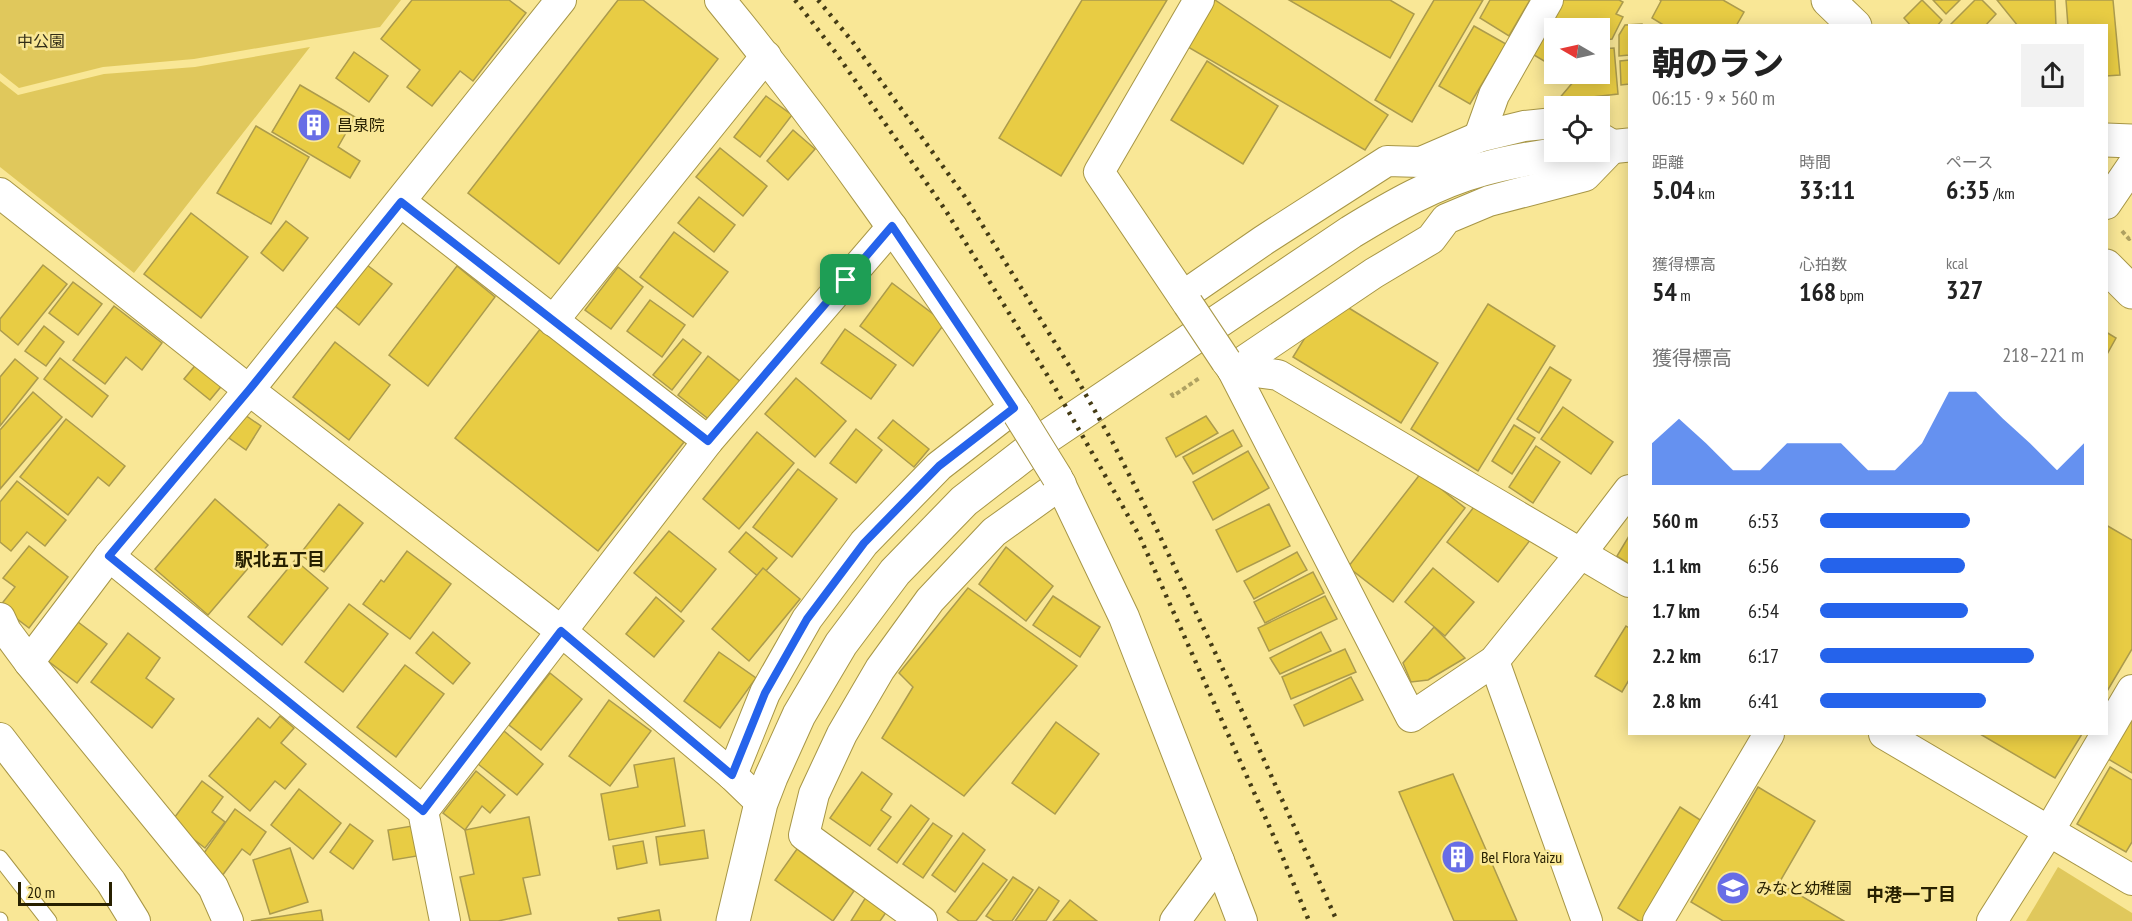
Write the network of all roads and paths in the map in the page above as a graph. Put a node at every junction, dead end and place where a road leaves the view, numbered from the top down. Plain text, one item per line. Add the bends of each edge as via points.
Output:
1 (561, 0) edge
2 (720, 0) edge
3 (1199, 0) edge
4 (1548, 0) edge
5 (1828, 0) edge
6 (1853, 24) edge
7 (766, 56) junction
8 (1544, 124) edge
9 (1479, 137) junction
10 (2108, 140) edge
11 (2132, 141) edge
12 (1544, 156) edge
13 (1596, 162) edge
14 (2132, 165) edge
15 (0, 193) edge
16 (2108, 201) edge
17 (401, 202) junction
18 (892, 226) junction
19 (2108, 268) edge
20 (2132, 292) edge
21 (1185, 300) junction
22 (553, 321) junction
23 (1221, 368) junction
24 (249, 390) junction
25 (1178, 393) dead end
26 (1016, 411) junction
27 (708, 441) junction
28 (1059, 480) junction
29 (1628, 491) edge
30 (1581, 553) junction
31 (109, 556) junction
32 (1628, 581) edge
33 (0, 618) edge
34 (561, 631) junction
35 (29, 662) junction
36 (1494, 662) junction
37 (2132, 690) edge
38 (2108, 731) edge
39 (1768, 735) edge
40 (1886, 735) edge
41 (2106, 735) edge
42 (0, 738) edge
43 (732, 775) junction
44 (761, 803) junction
45 (423, 811) junction
46 (2049, 831) junction
47 (0, 858) edge
48 (1220, 861) junction
49 (2132, 880) edge
50 (49, 921) edge
51 (135, 921) edge
52 (228, 921) edge
53 (445, 921) edge
54 (733, 921) edge
55 (922, 921) edge
56 (1175, 921) edge
57 (1242, 921) edge
58 (1587, 921) edge
59 (1658, 921) edge
60 (1992, 921) edge

1 - 17 street
2 - 7 street
3 - 21 street via 1099,172
4 - 9 street via 1494,94
5 - 6 street
7 - 18 street
7 - 22 street
8 - 9 street
9 - 21 street via 1421,162 1387,161 1264,240
10 - 11 street
12 - 44 street via 1482,169 1437,185 1350,232 1048,436 964,501 895,572 841,644 799,715
13 - 23 street via 1585,176 1489,201 1446,219 1431,240
14 - 16 street
15 - 24 street
17 - 22 street
17 - 24 street
18 - 26 street
18 - 27 street
19 - 20 street
21 - 23 street, bridge
22 - 27 street
23 - 25 path
23 - 30 street via 1278,375
23 - 36 street via 1411,717
24 - 31 street
24 - 34 street
26 - 28 street, bridge
26 - 43 street via 939,466 864,543 807,619 765,693
27 - 34 street
28 - 48 street via 1124,617
28 - 55 street via 994,532 930,600 874,678 814,794 804,835
29 - 30 street
30 - 32 street
30 - 36 street
31 - 35 street
31 - 45 street
33 - 35 street
34 - 43 street
34 - 45 street
35 - 52 street via 213,887
36 - 58 street
37 - 38 street
39 - 59 street
40 - 46 street
41 - 46 street
42 - 51 street via 111,882
43 - 44 street
44 - 54 street
45 - 53 street
46 - 49 street
46 - 60 street
47 - 50 lane
48 - 56 street
48 - 57 street

